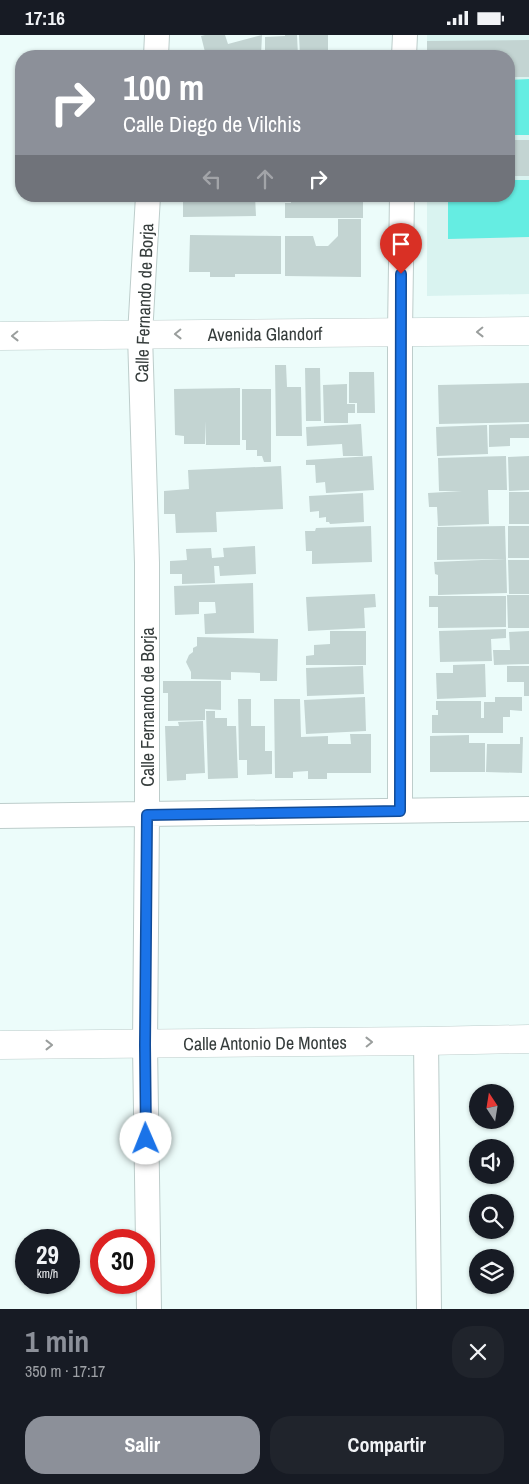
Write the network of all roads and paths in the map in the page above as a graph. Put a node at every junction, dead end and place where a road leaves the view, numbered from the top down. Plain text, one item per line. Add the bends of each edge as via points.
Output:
1 (157, 35) edge
2 (405, 35) edge
3 (156, 50) edge
4 (404, 50) edge
5 (148, 202) edge
6 (402, 202) edge
7 (529, 331) edge
8 (400, 332) junction
9 (140, 335) junction
10 (0, 336) edge
11 (529, 809) edge
12 (400, 811) junction
13 (147, 815) junction
14 (0, 816) edge
15 (529, 1039) edge
16 (426, 1041) junction
17 (0, 1045) edge
18 (145, 1045) junction
19 (149, 1309) edge
20 (429, 1309) edge

1 - 3 street
2 - 4 street
5 - 9 street, Calle Fernando de Borja
6 - 8 street
7 -> 8 main road, Avenida Glandorf
8 -> 9 main road, Avenida Glandorf
8 - 12 street
9 -> 10 main road, Avenida Glandorf
9 - 13 street, Calle Fernando de Borja via 147,563
11 - 12 street
12 - 13 street
13 - 14 street
13 - 18 street, Calle Fernando de Borja
15 - 16 main road, Calle Antonio De Montes
18 -> 16 main road, Calle Antonio De Montes
16 - 20 street
17 -> 18 main road, Calle Antonio De Montes
18 - 19 street, Calle Fernando de Borja

